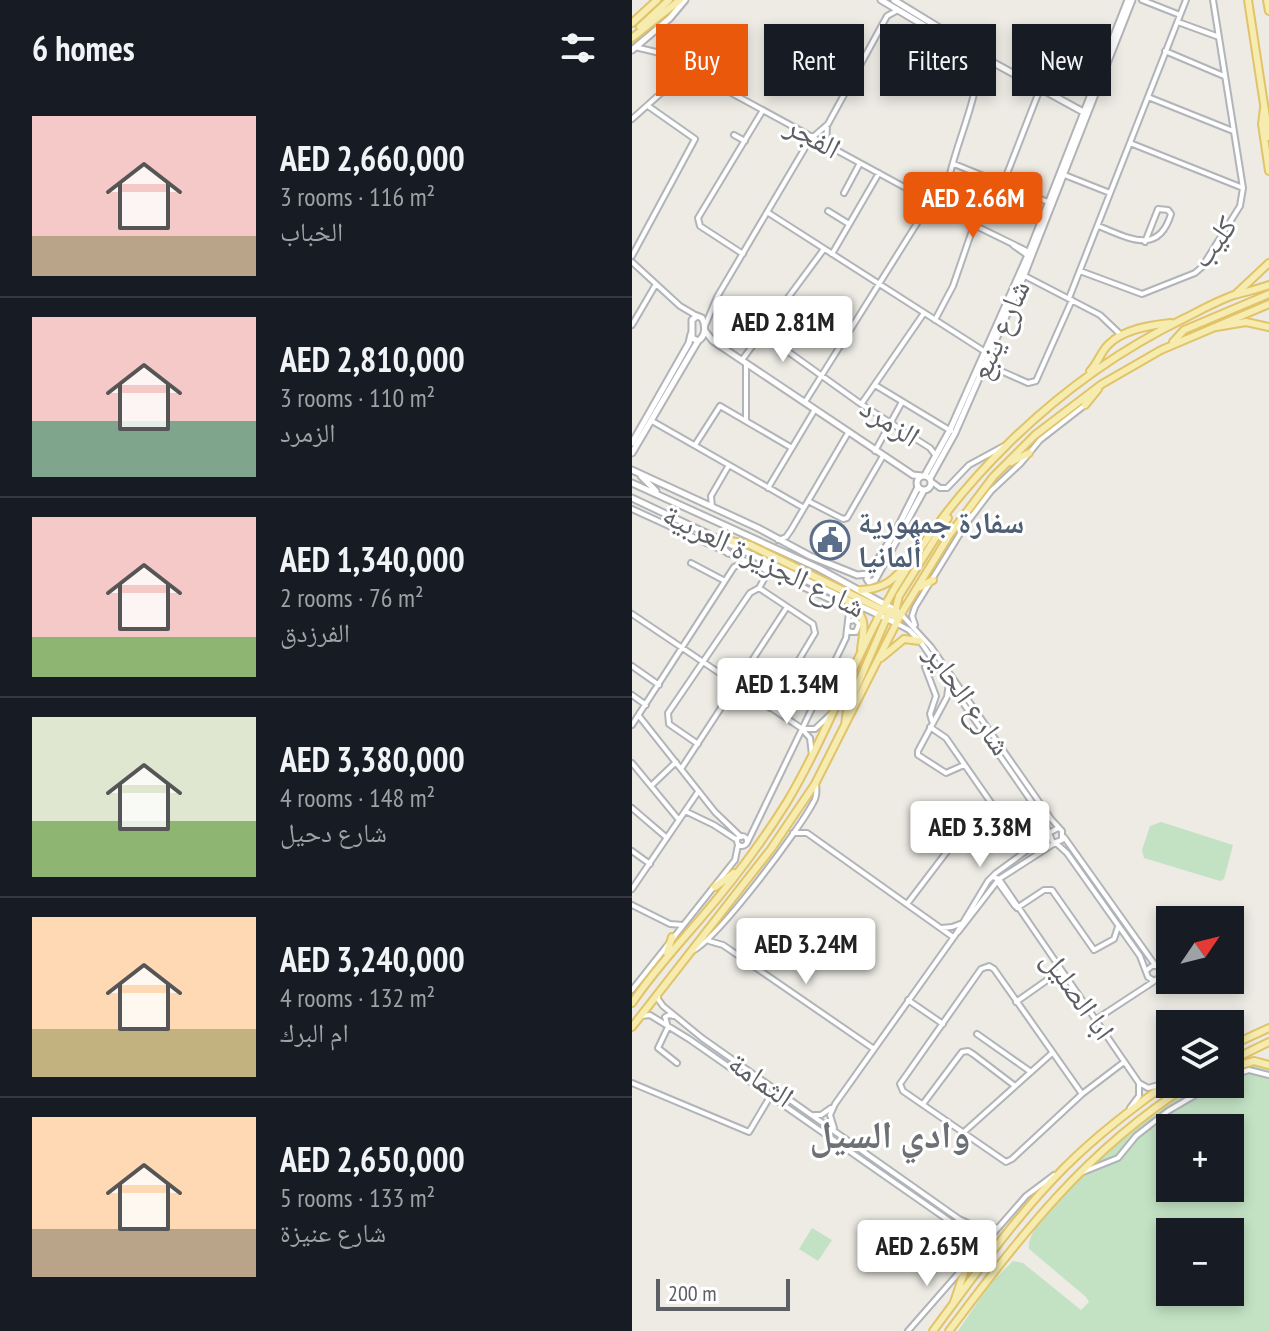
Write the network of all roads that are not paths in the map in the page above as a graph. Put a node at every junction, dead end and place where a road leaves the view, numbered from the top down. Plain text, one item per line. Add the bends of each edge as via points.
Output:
1 (657, 0) edge
2 (669, 0) edge
3 (683, 0) edge
4 (894, 0) edge
5 (1130, 0) edge
6 (1142, 0) edge
7 (1186, 0) edge
8 (1213, 0) edge
9 (1248, 0) edge
10 (1267, 0) edge
11 (883, 1) edge
12 (898, 10) junction
13 (1269, 11) edge
14 (1180, 15) junction
15 (887, 16) junction
16 (1178, 22) junction
17 (632, 23) edge
18 (922, 24) edge
19 (930, 24) edge
20 (634, 36) edge
21 (648, 36) junction
22 (1219, 37) junction
23 (634, 49) edge
24 (1165, 51) junction
25 (656, 52) joint
26 (1224, 76) junction
27 (659, 96) edge
28 (737, 96) edge
29 (972, 96) edge
30 (1037, 96) edge
31 (1055, 96) edge
32 (1148, 97) junction
33 (1088, 102) junction
34 (648, 106) junction
35 (1075, 107) junction
36 (1267, 108) edge
37 (763, 110) junction
38 (1086, 113) junction
39 (632, 119) edge
40 (828, 124) junction
41 (1233, 131) junction
42 (734, 135) dead end
43 (812, 137) junction
44 (1269, 137) edge
45 (745, 141) junction
46 (1130, 143) junction
47 (826, 144) junction
48 (860, 163) junction
49 (954, 164) junction
50 (1269, 171) edge
51 (879, 173) junction
52 (1062, 174) junction
53 (1003, 184) junction
54 (948, 186) junction
55 (1243, 188) junction
56 (844, 193) dead end
57 (1111, 193) junction
58 (933, 202) junction
59 (1050, 203) junction
60 (946, 209) junction
61 (828, 211) dead end
62 (767, 212) junction
63 (849, 224) junction
64 (974, 225) junction
65 (1098, 226) junction
66 (1145, 242) junction
67 (824, 249) junction
68 (743, 254) junction
69 (832, 254) junction
70 (1030, 254) junction
71 (632, 256) edge
72 (632, 262) edge
73 (1269, 263) edge
74 (1080, 271) junction
75 (1022, 274) junction
76 (656, 284) junction
77 (881, 285) junction
78 (1269, 285) edge
79 (1269, 294) edge
80 (1234, 295) junction
81 (717, 297) junction
82 (1071, 299) junction
83 (1269, 304) edge
84 (680, 306) junction
85 (924, 313) junction
86 (698, 316) junction
87 (935, 320) junction
88 (691, 322) junction
89 (1174, 323) junction
90 (632, 325) edge
91 (1212, 327) junction
92 (1269, 327) edge
93 (705, 329) junction
94 (1112, 329) junction
95 (762, 333) junction
96 (691, 334) junction
97 (1122, 335) junction
98 (699, 340) junction
99 (713, 341) junction
100 (1110, 343) junction
101 (1171, 345) junction
102 (987, 353) junction
103 (743, 363) junction
104 (982, 363) junction
105 (822, 375) junction
106 (1081, 380) junction
107 (1102, 384) junction
108 (875, 385) junction
109 (902, 402) junction
110 (804, 404) junction
111 (861, 404) junction
112 (1085, 405) joint
113 (814, 411) junction
114 (649, 419) junction
115 (746, 420) junction
116 (890, 423) junction
117 (952, 432) junction
118 (848, 433) junction
119 (632, 443) edge
120 (695, 446) junction
121 (1004, 446) junction
122 (792, 448) junction
123 (875, 451) junction
124 (632, 453) edge
125 (1029, 453) junction
126 (883, 456) junction
127 (936, 457) junction
128 (729, 465) junction
129 (1004, 466) junction
130 (632, 470) edge
131 (639, 474) junction
132 (913, 475) junction
133 (927, 478) junction
134 (632, 483) edge
135 (920, 486) junction
136 (768, 488) junction
137 (632, 498) edge
138 (667, 499) junction
139 (808, 501) junction
140 (956, 502) junction
141 (712, 507) junction
142 (804, 508) junction
143 (632, 509) edge
144 (942, 520) junction
145 (791, 530) junction
146 (743, 533) junction
147 (710, 534) junction
148 (770, 535) junction
149 (722, 539) junction
150 (778, 540) junction
151 (790, 546) junction
152 (798, 550) junction
153 (730, 554) junction
154 (691, 563) dead end
155 (750, 564) junction
156 (774, 566) junction
157 (734, 567) junction
158 (818, 568) junction
159 (768, 572) junction
160 (933, 580) junction
161 (725, 581) junction
162 (759, 588) junction
163 (917, 589) junction
164 (861, 590) junction
165 (846, 600) junction
166 (787, 607) junction
167 (889, 613) junction
168 (632, 614) edge
169 (849, 621) junction
170 (896, 623) junction
171 (917, 630) junction
172 (849, 631) junction
173 (920, 641) junction
174 (682, 649) junction
175 (881, 658) junction
176 (860, 659) junction
177 (702, 662) junction
178 (632, 666) edge
179 (925, 667) dead end
180 (949, 683) junction
181 (659, 685) junction
182 (736, 685) junction
183 (632, 695) edge
184 (947, 697) junction
185 (960, 698) junction
186 (646, 705) junction
187 (770, 708) junction
188 (833, 712) junction
189 (639, 716) junction
190 (632, 725) edge
191 (931, 725) junction
192 (801, 728) junction
193 (845, 728) junction
194 (698, 744) junction
195 (812, 755) junction
196 (676, 762) junction
197 (632, 763) edge
198 (964, 765) junction
199 (681, 769) junction
200 (815, 784) junction
201 (651, 786) junction
202 (698, 792) junction
203 (632, 808) edge
204 (685, 811) junction
205 (997, 811) junction
206 (679, 820) junction
207 (802, 820) junction
208 (755, 828) junction
209 (1058, 828) junction
210 (792, 833) junction
211 (807, 833) junction
212 (1049, 834) junction
213 (1064, 837) junction
214 (667, 838) junction
215 (740, 839) junction
216 (1019, 843) junction
217 (1056, 843) junction
218 (1032, 848) junction
219 (632, 851) edge
220 (1019, 857) junction
221 (650, 864) junction
222 (742, 865) junction
223 (1007, 873) junction
224 (996, 878) junction
225 (715, 887) junction
226 (632, 889) edge
227 (989, 890) junction
228 (1004, 890) junction
229 (907, 904) junction
230 (632, 905) edge
231 (1017, 908) junction
232 (962, 922) junction
233 (670, 924) junction
234 (683, 925) junction
235 (1118, 925) junction
236 (940, 927) junction
237 (718, 930) junction
238 (954, 935) junction
239 (674, 936) junction
240 (1114, 939) junction
241 (1128, 940) junction
242 (708, 941) junction
243 (723, 945) junction
244 (690, 952) junction
245 (667, 955) junction
246 (1156, 966) joint
247 (1061, 971) junction
248 (1147, 971) junction
249 (1154, 981) joint
250 (632, 990) edge
251 (659, 990) junction
252 (1137, 990) junction
253 (908, 1000) junction
254 (1016, 1002) junction
255 (632, 1003) edge
256 (639, 1017) junction
257 (676, 1017) junction
258 (1095, 1020) junction
259 (943, 1024) junction
260 (1269, 1026) edge
261 (632, 1027) edge
262 (668, 1027) junction
263 (977, 1034) dead end
264 (1244, 1040) edge
265 (1269, 1042) edge
266 (874, 1049) junction
267 (1052, 1053) junction
268 (1244, 1054) edge
269 (1124, 1062) junction
270 (677, 1063) dead end
271 (1244, 1064) edge
272 (1269, 1065) edge
273 (1031, 1072) junction
274 (1244, 1072) edge
275 (1269, 1075) edge
276 (632, 1083) edge
277 (1139, 1083) junction
278 (1015, 1086) junction
279 (1156, 1086) edge
280 (1156, 1092) edge
281 (1082, 1094) junction
282 (771, 1095) junction
283 (1169, 1098) edge
284 (1190, 1098) edge
285 (835, 1104) junction
286 (923, 1104) junction
287 (1129, 1110) junction
288 (811, 1115) junction
289 (836, 1132) junction
290 (964, 1132) junction
291 (1063, 1169) junction
292 (1074, 1176) junction
293 (974, 1227) junction
294 (999, 1227) junction
295 (964, 1232) junction
296 (974, 1256) junction
297 (967, 1264) junction
298 (954, 1303) junction
299 (908, 1331) edge
300 (933, 1331) edge
301 (949, 1331) edge

1 - 17 main road
2 - 20 main road
3 - 20 main road
3 - 21 street
4 - 19 street
5 - 33 street, شارع ينبع
5 - 38 street, شارع ينبع
6 - 14 street
7 - 14 street
8 - 22 street, كليب
9 - 36 main road
10 - 13 main road
11 - 12 street
11 - 15 street
12 - 15 street
12 - 18 street
14 - 16 street
15 - 40 street
16 - 22 street
16 - 24 street
21 - 23 street
21 - 25 street
22 - 26 street, كليب
23 - 25 street, الفجر
24 - 26 street
24 - 32 street
26 - 41 street, كليب
27 - 34 street
28 - 37 street, الفجر
29 - 49 street
30 - 53 street
31 - 35 street
32 - 41 street
32 - 46 street
33 - 35 street
33 - 38 street, شارع ينبع
34 - 39 street
34 - 71 street via 695,139
35 - 38 street
36 - 44 main road
36 - 50 main road via 1262,124
37 - 43 street, الفجر
37 - 45 street
38 - 52 street, شارع ينبع
40 - 43 street
40 - 47 street
41 - 55 street, كليب
42 - 45 street
43 - 47 street, الفجر
43 - 62 street
45 - 68 street via 697,223
46 - 55 street
46 - 57 street
47 - 48 street, الفجر
48 - 51 street, الفجر
48 - 56 street
49 - 53 street
49 - 54 street
51 - 58 street, الفجر
51 - 63 street
52 - 57 street
52 - 59 street, شارع ينبع
53 - 59 street
54 - 58 street
54 - 60 street
55 - 74 street, كليب via 1240,206 1195,273 1142,294
57 - 65 street
58 - 60 street, الفجر
58 - 77 street
59 - 70 street, شارع ينبع
60 - 64 street, الفجر
61 - 63 street
62 - 67 street
62 - 68 street
63 - 69 street
64 - 70 street, الفجر
64 - 87 street
65 - 66 street
65 - 74 street
66 - 66 street via 1169,220 1165,208 1157,211
67 - 69 street
67 - 95 street
68 - 81 street
69 - 77 street
70 - 75 street, شارع ينبع
72 - 76 street
73 - 80 main road
74 - 82 street
75 - 82 street
75 - 102 street, شارع ينبع
76 - 84 street
76 - 90 street
77 - 85 street
77 - 105 street
78 - 80 main road
79 - 101 main road via 1184,330
80 - 89 main road
81 - 86 street
81 - 93 street
82 - 94 street via 1100,315
82 - 104 street via 1036,381 1028,383
83 - 91 main road
84 - 86 street
84 - 88 street
85 - 87 street
85 - 108 street
86 - 88 street
86 - 93 street
87 - 102 street
88 - 96 street
89 - 97 main road
89 - 106 main road
91 - 92 main road via 1246,322
91 - 101 main road
93 - 98 street
93 - 99 street
94 - 97 street
94 - 100 street
95 - 103 street
95 - 105 street, الزمرد
96 - 98 street
96 - 114 street
97 - 100 main road
98 - 99 street
98 - 114 street
99 - 103 street
100 - 106 main road
101 - 107 main road
102 - 104 street, شارع ينبع
103 - 110 street
103 - 115 street
104 - 117 street, شارع ينبع
105 - 110 street
105 - 111 street, الزمرد
106 - 121 main road
107 - 112 main road
107 - 129 main road
108 - 109 street
108 - 111 street
109 - 116 street
109 - 117 street
110 - 113 street
111 - 116 street, الزمرد
112 - 125 street
113 - 118 street
113 - 122 street
114 - 119 street
114 - 120 street
114 - 124 street
115 - 120 street via 720,406
115 - 122 street
116 - 123 street
116 - 127 street, الزمرد
117 - 127 street, شارع ينبع
117 - 133 street, شارع ينبع
118 - 123 street
118 - 139 street
120 - 128 street
121 - 133 street via 969,465 947,488
121 - 140 main road
122 - 136 street
123 - 126 street
125 - 129 main road
125 - 160 street via 981,503
126 - 132 street
126 - 139 street via 847,518
127 - 133 street, شارع ينبع
128 - 136 street
128 - 141 street via 711,496
129 - 163 main road via 950,534
130 - 131 street, شارع الجزيرة العربية
131 - 138 street
131 - 141 street, شارع الجزيرة العربية
132 - 133 street
132 - 135 street
133 - 135 street
133 - 135 street via 930,487
134 - 138 street, شارع الجزيرة العربية
135 - 152 street, شارع الجزيرة العربية via 873,582 867,580 869,574 857,575
136 - 142 street
137 - 147 street, شارع الجزيرة العربية
138 - 146 street, شارع الجزيرة العربية
139 - 142 street
140 - 144 main road
140 - 167 main road
141 - 148 street, شارع الجزيرة العربية
142 - 145 street
143 - 153 street, شارع الجزيرة العربية
144 - 164 main road via 892,581
144 - 167 main road
145 - 150 street
145 - 151 street
146 - 148 street
146 - 158 street, شارع الجزيرة العربية
147 - 149 street, شارع الجزيرة العربية
147 - 153 street
148 - 150 street, شارع الجزيرة العربية
149 - 156 street, شارع الجزيرة العربية
149 - 167 main road via 750,545
150 - 151 street, شارع الجزيرة العربية
151 - 152 street, شارع الجزيرة العربية
152 - 158 street
153 - 155 street, شارع الجزيرة العربية
153 - 157 street
154 - 161 street
155 - 156 street
155 - 157 street
155 - 159 street, شارع الجزيرة العربية
156 - 165 street, شارع الجزيرة العربية
157 - 161 street
158 - 164 street, شارع الجزيرة العربية
159 - 162 street
159 - 169 street, شارع الجزيرة العربية via 842,605
160 - 163 main road
160 - 171 street via 913,612
161 - 174 street
162 - 166 street
162 - 177 street via 750,593
163 - 167 main road
164 - 167 street, شارع الجزيرة العربية
165 - 167 street, شارع الجزيرة العربية
165 - 176 main road via 865,623
166 - 182 street
166 - 187 street via 813,624 815,633
167 - 170 main road
167 - 171 street, شارع الحاير
167 - 176 main road
167 - 193 main road via 846,712
168 - 174 street
169 - 172 street
169 - 172 street via 857,620 860,626
170 - 173 street, شارع الحاير
170 - 175 main road
171 - 209 street, شارع الحاير
172 - 192 street
173 - 175 main road via 904,639
173 - 180 street, شارع الحاير
174 - 177 street
174 - 181 street
175 - 193 main road
176 - 188 main road
177 - 182 street
177 - 194 street via 667,715 669,724
178 - 181 street
179 - 191 street via 936,696
180 - 184 street
180 - 185 street, شارع الحاير
181 - 186 street
182 - 187 street
182 - 194 street
183 - 186 street
184 - 185 street
184 - 191 street
185 - 212 street, شارع الحاير
186 - 189 street
187 - 192 street
188 - 192 street via 815,729
188 - 195 main road
189 - 190 street
189 - 196 street
191 - 198 street
191 - 198 street via 918,751 920,758 946,773
192 - 195 street via 810,738
192 - 208 street
193 - 200 main road
194 - 199 street
195 - 222 main road
196 - 199 street
196 - 201 street
197 - 201 street
198 - 205 street
199 - 202 street
200 - 207 street via 814,802
200 - 244 main road
201 - 206 street
202 - 204 street
202 - 215 street
203 - 214 street
204 - 206 street
204 - 215 street
205 - 216 street
205 - 229 street via 950,846
206 - 214 street
207 - 210 street
207 - 211 street
208 - 215 street
208 - 215 street via 747,843
209 - 212 street
209 - 213 street, شارع الحاير
210 - 211 street
210 - 237 street
211 - 229 street
212 - 217 street, شارع الحاير
212 - 218 street
213 - 217 street
213 - 246 street
214 - 221 street
215 - 225 street via 736,858
216 - 218 street
216 - 220 street
217 - 223 street
217 - 235 street
218 - 220 street
219 - 221 street
220 - 224 street
221 - 226 street
222 - 225 main road
222 - 245 main road
223 - 224 street
223 - 228 street
224 - 227 street
224 - 228 street, ابا الصليل
224 - 232 street
225 - 234 street
227 - 228 street
227 - 238 street
228 - 231 street, ابا الصليل
229 - 236 street
230 - 233 street
231 - 240 street via 1049,889 1091,948 1098,950
231 - 247 street, ابا الصليل
232 - 236 street
232 - 238 street
233 - 234 street
233 - 239 street
234 - 239 street
235 - 240 street
235 - 241 street
236 - 238 street
237 - 242 street
237 - 243 street
238 - 253 street
239 - 245 main road
239 - 250 street
240 - 241 street
241 - 248 street
242 - 243 street
242 - 244 street
243 - 266 street
244 - 251 main road
245 - 255 main road
246 - 248 street
247 - 254 street
247 - 258 street, ابا الصليل
248 - 249 street
248 - 252 street
249 - 252 street
251 - 256 main road
251 - 257 street, الثمامة via 659,1001
252 - 258 street
253 - 259 street
253 - 266 street
254 - 259 street via 993,968 985,966
254 - 267 street
256 - 261 main road
256 - 262 street, الثمامة via 648,1014
257 - 262 street via 666,1016
257 - 288 street, الثمامة
258 - 269 street, ابا الصليل
259 - 286 street via 900,1084
260 - 264 main road
262 - 270 street via 658,1048
262 - 282 street, الثمامة
263 - 273 street
265 - 268 main road
266 - 285 street
267 - 273 street
267 - 281 street
269 - 277 street, ابا الصليل
269 - 281 street
271 - 272 main road
273 - 278 street
274 - 275 street
276 - 282 street via 749,1132
277 - 279 street
277 - 287 street via 1140,1094
278 - 286 street via 973,1054 962,1052
278 - 290 street
280 - 287 main road
281 - 290 street via 1009,1161
282 - 295 street, الثمامة
283 - 292 main road
284 - 292 street via 1136,1136 1116,1160
285 - 288 street via 821,1115
285 - 289 street via 830,1115
286 - 290 street
287 - 291 main road
288 - 289 street, الثمامة
289 - 293 street, الثمامة
291 - 294 street via 1028,1194
291 - 298 main road
292 - 301 main road
293 - 294 street
293 - 295 street via 976,1238
294 - 296 street
295 - 296 street
296 - 297 street
297 - 298 main road
297 - 299 street
298 - 300 main road

